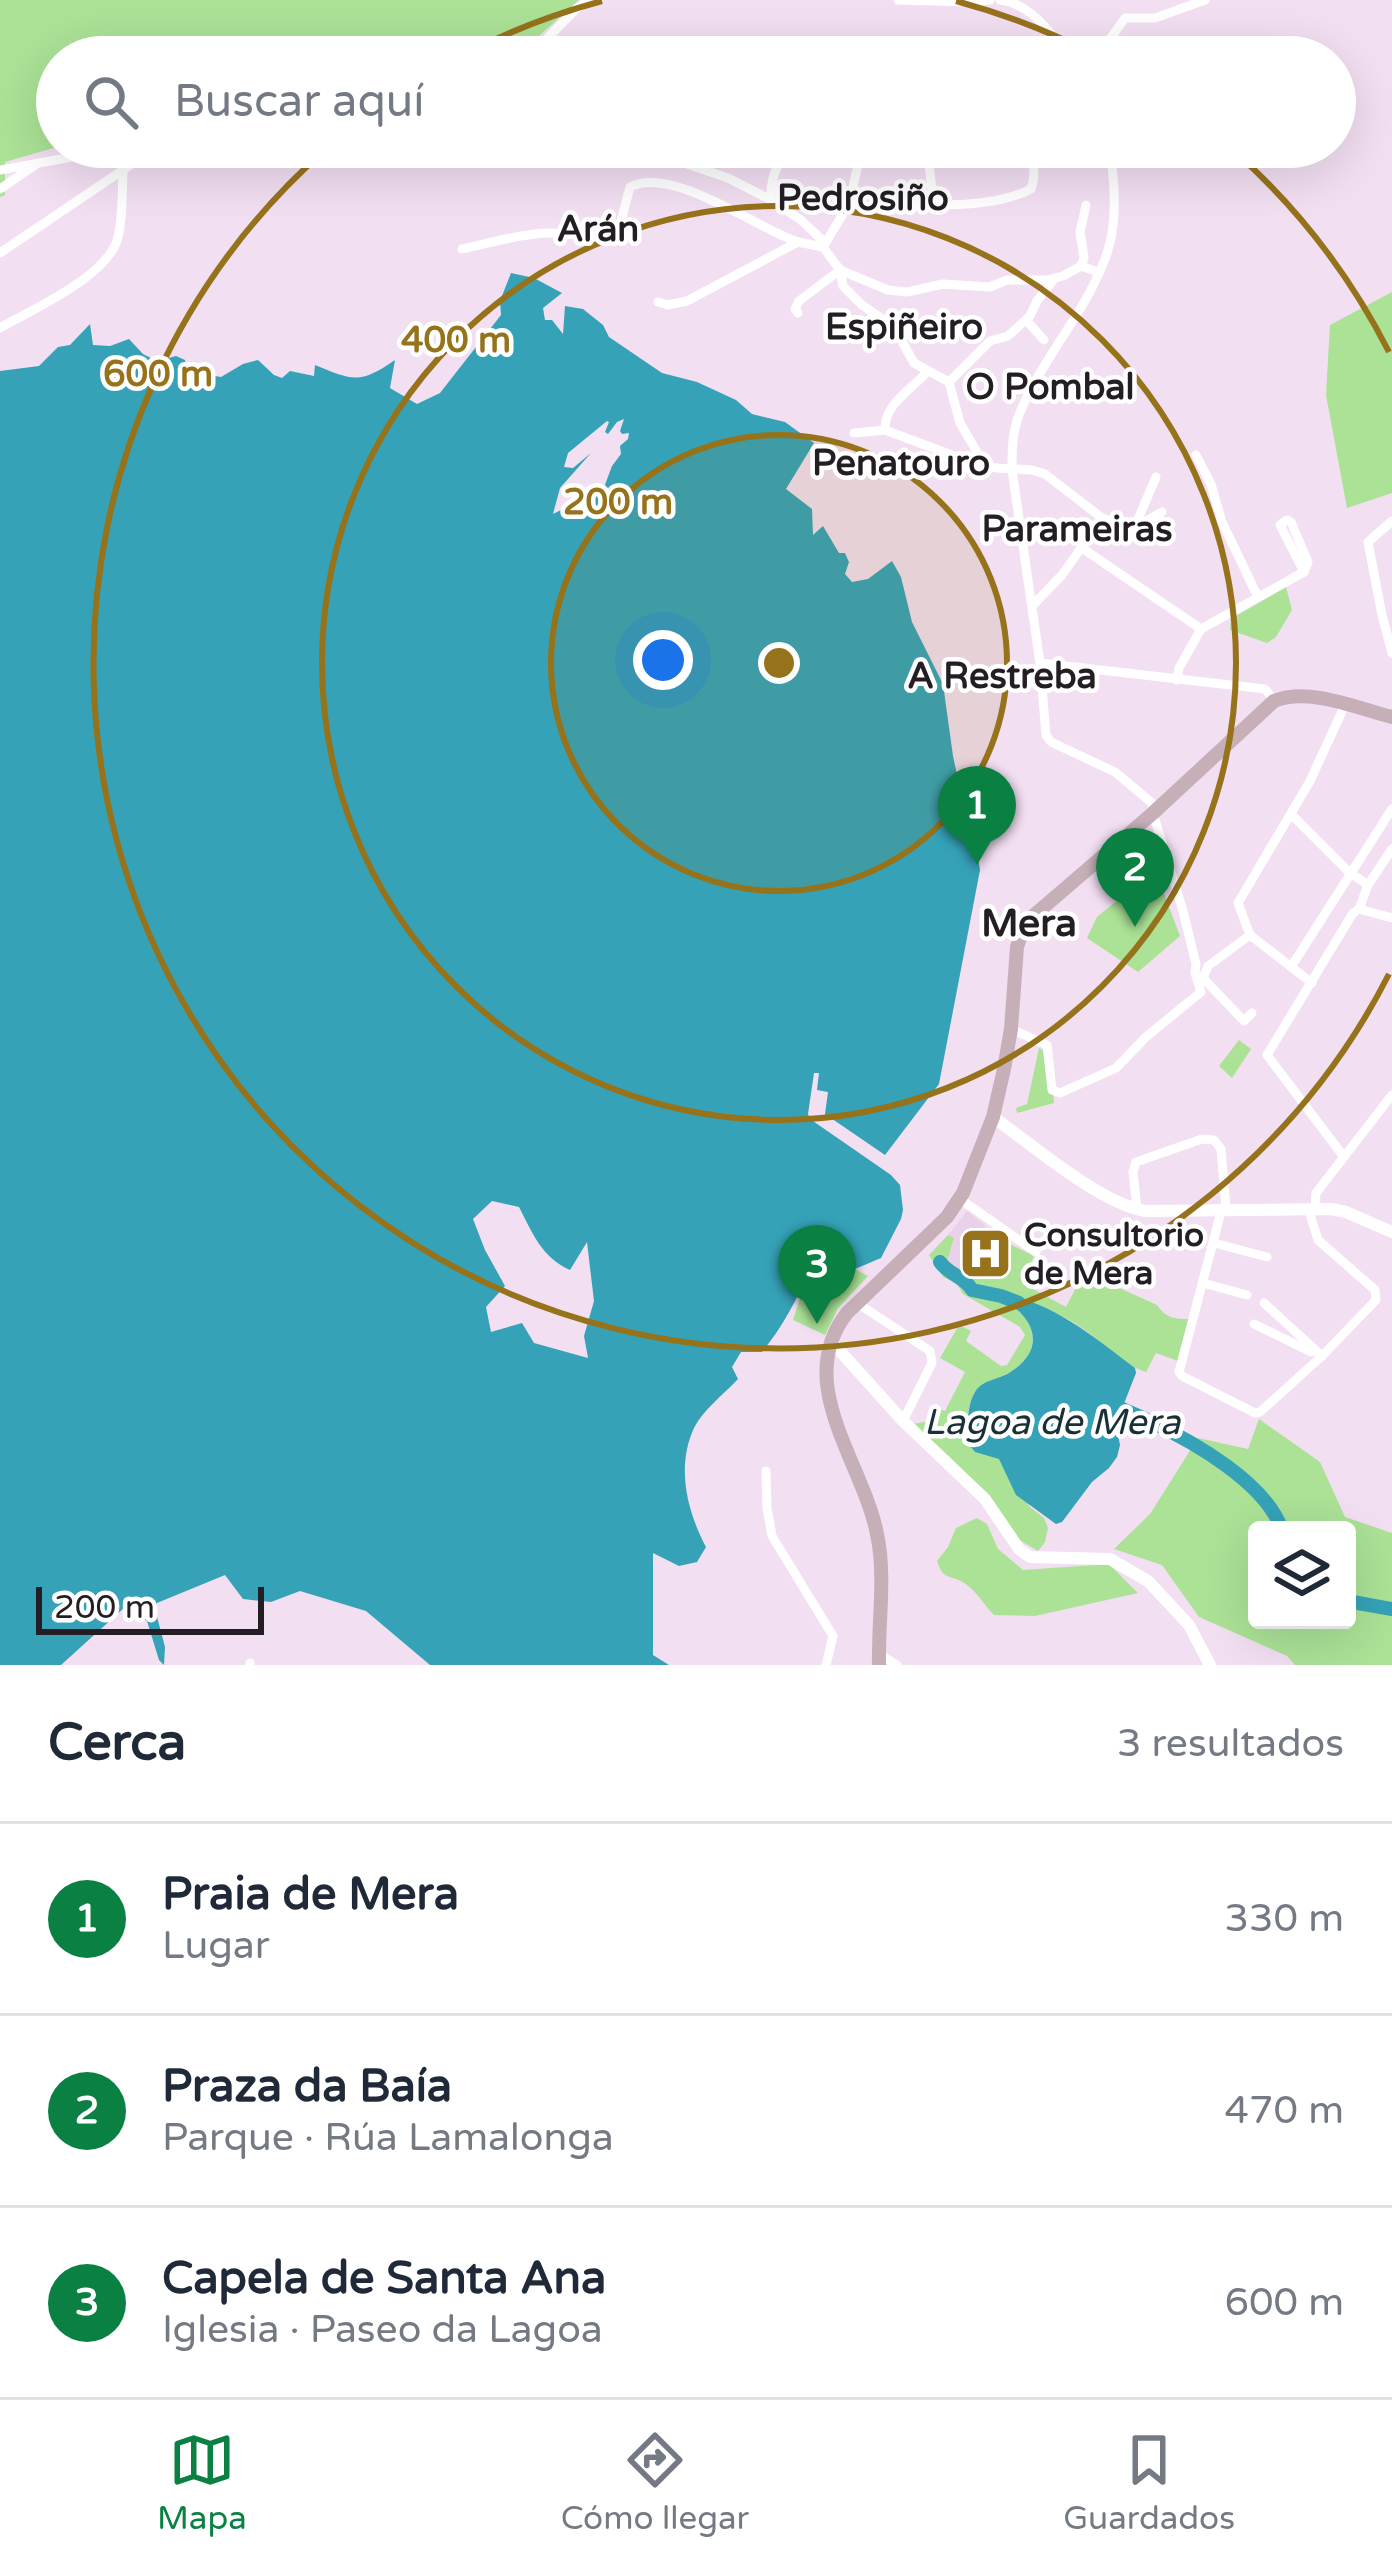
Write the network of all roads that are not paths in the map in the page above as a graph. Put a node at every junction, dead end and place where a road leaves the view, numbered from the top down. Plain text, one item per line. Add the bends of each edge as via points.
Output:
1 (590, 0) edge
2 (898, 0) edge
3 (990, 0) edge
4 (1000, 0) edge
5 (1205, 0) edge
6 (943, 1) edge
7 (550, 36) edge
8 (1053, 36) edge
9 (1112, 36) edge
10 (36, 164) edge
11 (36, 165) edge
12 (127, 168) edge
13 (699, 168) edge
14 (777, 168) edge
15 (857, 168) edge
16 (929, 168) edge
17 (1034, 168) edge
18 (1111, 168) edge
19 (0, 170) edge
20 (123, 171) junction
21 (0, 189) edge
22 (771, 200) junction
23 (1086, 205) dead end
24 (798, 242) junction
25 (823, 247) junction
26 (462, 249) dead end
27 (0, 253) edge
28 (1081, 266) junction
29 (840, 270) junction
30 (1098, 272) junction
31 (1055, 278) junction
32 (658, 302) dead end
33 (798, 313) dead end
34 (1026, 320) junction
35 (0, 328) edge
36 (1044, 340) dead end
37 (927, 372) junction
38 (950, 382) junction
39 (885, 430) junction
40 (854, 433) dead end
41 (1196, 455) dead end
42 (979, 463) junction
43 (1012, 470) junction
44 (1156, 478) dead end
45 (1162, 512) dead end
46 (1102, 518) junction
47 (1392, 521) edge
48 (1136, 524) junction
49 (1082, 548) junction
50 (1304, 572) junction
51 (1258, 597) junction
52 (1031, 606) junction
53 (1201, 629) junction
54 (1392, 653) edge
55 (1040, 663) junction
56 (1177, 680) junction
57 (1275, 697) junction
58 (1345, 705) junction
59 (1392, 717) edge
60 (1392, 808) edge
61 (1153, 813) junction
62 (1291, 814) junction
63 (1392, 849) edge
64 (1349, 872) junction
65 (1368, 885) junction
66 (1359, 909) junction
67 (1392, 918) edge
68 (1250, 935) junction
69 (1291, 967) junction
70 (1312, 983) junction
71 (1252, 1013) dead end
72 (1012, 1029) junction
73 (1392, 1095) edge
74 (993, 1117) junction
75 (1344, 1157) junction
76 (960, 1199) junction
77 (1224, 1208) junction
78 (1315, 1208) junction
79 (1137, 1209) junction
80 (1392, 1232) edge
81 (1214, 1243) junction
82 (1036, 1252) dead end
83 (1267, 1257) dead end
84 (1203, 1283) junction
85 (1247, 1295) dead end
86 (857, 1303) junction
87 (1264, 1303) dead end
88 (1254, 1324) dead end
89 (831, 1341) junction
90 (1322, 1356) junction
91 (903, 1421) junction
92 (766, 1471) dead end
93 (879, 1659) edge
94 (826, 1665) edge
95 (898, 1665) edge
96 (1210, 1665) edge

1 - 7 street
2 - 6 street
3 - 6 street
4 - 8 street via 1029,10
5 - 9 street via 1155,18 1125,18
10 - 19 street
11 - 21 street
12 - 20 street
13 - 22 street
14 - 22 street
15 - 25 street via 849,204
16 - 17 street via 933,200 941,205 1030,189
18 - 30 street via 1114,218
20 - 27 street
20 - 35 street via 118,238 106,260
22 - 25 street
23 - 28 street
24 - 25 street
24 - 26 street via 714,200 642,181 630,187 614,234 530,234
24 - 32 street via 687,301
25 - 29 street
28 - 30 street
28 - 31 street
29 - 31 street via 907,292
29 - 33 street via 799,301
29 - 37 street via 843,286 894,327
30 - 43 street via 1018,417
31 - 34 street
34 - 36 street
34 - 38 street via 990,341
37 - 38 street
37 - 39 street via 890,410
38 - 42 street
39 - 40 street
39 - 42 street
41 - 51 street
42 - 43 street
43 - 46 street via 1045,474
43 - 52 street
44 - 48 street
45 - 48 street
46 - 48 street
46 - 49 street
47 - 54 street via 1368,542
49 - 52 street
49 - 53 street
50 - 50 street via 1308,562 1287,520 1280,525
50 - 51 street
51 - 53 street
52 - 55 street
53 - 56 street
55 - 56 street
55 - 61 street via 1051,742 1115,772 1152,803
56 - 57 street via 1265,689
57 - 58 main road
57 - 61 main road
58 - 59 main road
58 - 62 street
60 - 64 street
61 - 72 main road via 1025,923
61 - 72 street via 1201,992 1116,1068 1056,1094 1047,1045
62 - 64 street
62 - 68 street via 1238,903
63 - 65 street
64 - 65 street
64 - 69 street
65 - 66 street
66 - 67 street
66 - 70 street
68 - 69 street
68 - 71 street via 1202,979 1244,1022
69 - 70 street
70 - 75 street via 1267,1055
72 - 74 main road
73 - 75 street
74 - 76 main road
74 - 79 street via 1107,1198
75 - 78 street via 1316,1193
76 - 82 street
76 - 86 main road
77 - 78 street
77 - 79 street
77 - 79 street via 1221,1149 1202,1139 1136,1162
77 - 81 street
78 - 80 street
78 - 90 street via 1318,1240 1375,1290 1376,1300
81 - 83 street
81 - 84 street
84 - 85 street
84 - 90 street via 1182,1376 1256,1413
86 - 89 main road
86 - 91 street via 930,1351 932,1363
87 - 90 street
88 - 90 street
89 - 91 street
89 - 93 main road via 829,1400 879,1543
91 - 96 street via 985,1499 1019,1549 1030,1557 1109,1559 1148,1582 1181,1614
92 - 94 street via 772,1536 833,1636
93 - 95 street

